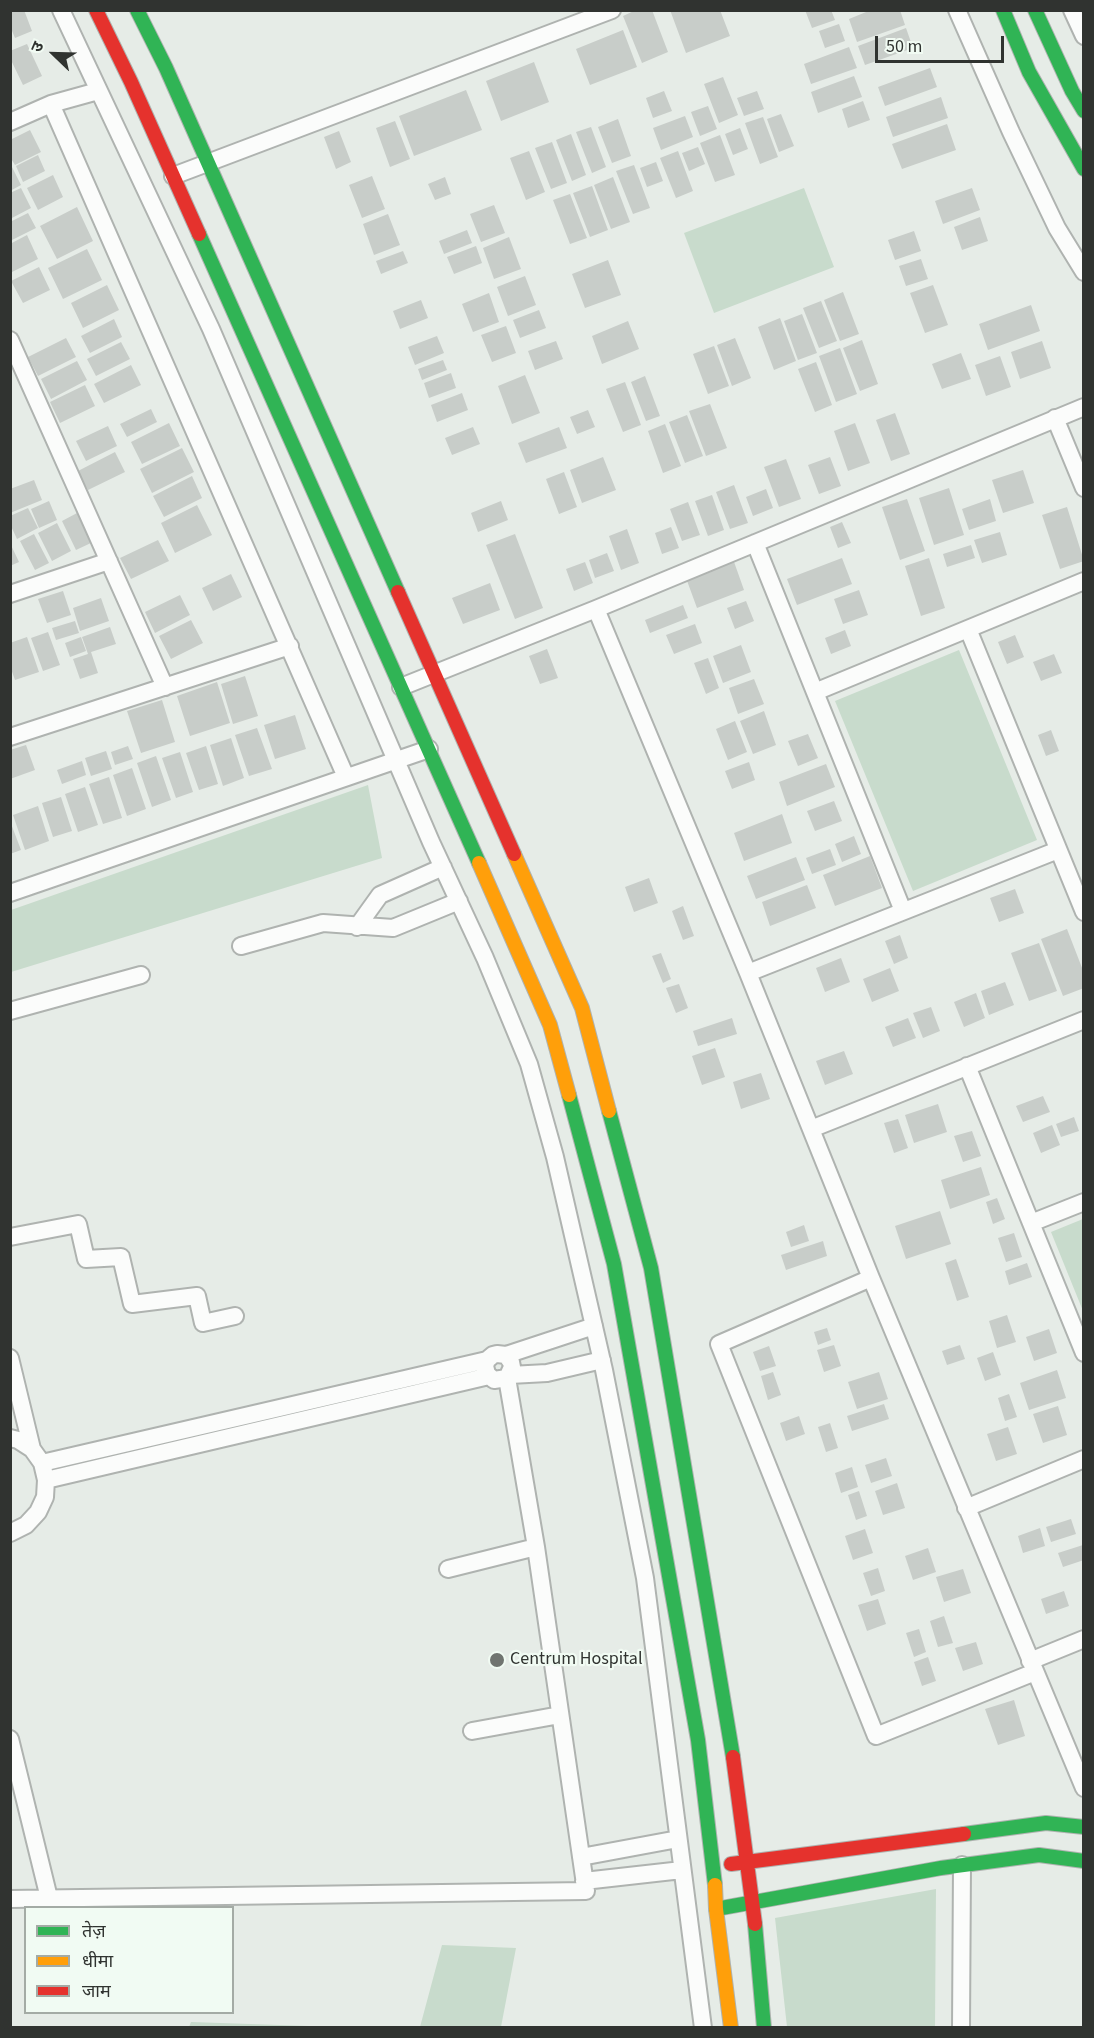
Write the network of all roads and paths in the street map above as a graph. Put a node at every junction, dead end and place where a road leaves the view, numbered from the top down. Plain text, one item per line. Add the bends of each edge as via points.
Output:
1 (61, 10) edge
2 (96, 10) edge
3 (137, 10) edge
4 (612, 10) edge
5 (957, 10) edge
6 (1003, 10) edge
7 (1035, 10) edge
8 (1071, 10) edge
9 (1083, 36) edge
10 (98, 91) junction
11 (51, 104) junction
12 (1083, 111) edge
13 (10, 122) edge
14 (208, 163) junction
15 (1083, 169) edge
16 (173, 176) junction
17 (1083, 272) edge
18 (10, 340) edge
19 (1083, 407) edge
20 (1055, 418) junction
21 (1083, 488) edge
22 (755, 543) junction
23 (109, 561) junction
24 (1083, 582) edge
25 (10, 594) edge
26 (596, 609) junction
27 (968, 629) junction
28 (290, 646) junction
29 (434, 674) junction
30 (165, 687) junction
31 (401, 687) junction
32 (815, 692) junction
33 (10, 737) edge
34 (429, 749) junction
35 (397, 760) junction
36 (346, 777) junction
37 (1058, 850) junction
38 (443, 867) junction
39 (10, 893) edge
40 (459, 902) junction
41 (903, 911) junction
42 (1083, 912) edge
43 (357, 927) junction
44 (241, 946) dead end
45 (748, 973) junction
46 (141, 975) dead end
47 (10, 1011) edge
48 (1083, 1020) edge
49 (967, 1066) junction
50 (811, 1129) junction
51 (1083, 1202) edge
52 (1031, 1223) junction
53 (10, 1237) edge
54 (871, 1278) junction
55 (235, 1316) dead end
56 (594, 1326) junction
57 (1083, 1353) edge
58 (506, 1355) junction
59 (10, 1358) edge
60 (602, 1360) junction
61 (488, 1368) junction
62 (508, 1377) junction
63 (10, 1438) edge
64 (32, 1449) junction
65 (1083, 1460) edge
66 (44, 1472) junction
67 (966, 1508) junction
68 (10, 1533) edge
69 (536, 1547) junction
70 (448, 1569) dead end
71 (1083, 1639) edge
72 (1033, 1667) junction
73 (560, 1715) junction
74 (472, 1731) dead end
75 (10, 1739) edge
76 (1083, 1788) edge
77 (1083, 1827) edge
78 (678, 1839) junction
79 (580, 1857) junction
80 (1083, 1861) edge
81 (747, 1862) junction
82 (962, 1865) junction
83 (714, 1866) junction
84 (682, 1870) junction
85 (584, 1881) junction
86 (49, 1898) junction
87 (10, 1899) edge
88 (753, 1902) junction
89 (716, 1909) junction
90 (703, 2028) edge
91 (730, 2028) edge
92 (764, 2028) edge
93 (961, 2028) edge

1 - 10 street
2 - 16 street
3 - 14 street
4 - 14 street
5 - 17 street via 1057,228
6 - 15 street via 1029,72
7 - 12 street
8 - 9 street
10 - 11 street
10 - 35 street via 210,329
11 - 13 street
11 - 28 street
14 - 16 street
14 - 29 street
16 - 31 street
18 - 23 street
19 - 20 street
20 - 21 street
20 - 22 street
22 - 26 street
22 - 32 street
23 - 25 street
23 - 30 street
24 - 27 street
26 - 29 street
26 - 45 street
27 - 32 street
27 - 37 street
28 - 30 street
28 - 36 street
29 - 31 street
29 - 81 street via 582,1008 621,1155 653,1280 730,1737
30 - 33 street
31 - 34 street
32 - 41 street
34 - 35 street
34 - 83 street via 550,1025 614,1264 698,1740
35 - 36 street
35 - 38 street
36 - 39 street
37 - 41 street
37 - 42 street
38 - 40 street
38 - 43 street via 380,895
40 - 43 street via 393,928
40 - 56 street via 529,1064
41 - 45 street
43 - 44 street via 323,923
45 - 50 street
46 - 47 street
48 - 49 street
49 - 50 street
49 - 52 street
50 - 54 street
51 - 52 street
52 - 57 street
53 - 55 street via 78,1224 86,1259 121,1257 132,1304 197,1296 203,1323
54 - 67 street
54 - 72 street via 719,1344 876,1736
56 - 58 street
56 - 60 street
58 - 61 street via 497,1354
58 - 62 street via 511,1362
59 - 64 street
60 - 62 street via 547,1373
60 - 78 street via 645,1578
61 - 62 street via 498,1381
61 - 66 street
62 - 69 street
63 - 64 street
64 - 66 street
65 - 67 street
66 - 68 street via 45,1497 38,1512 26,1525
67 - 72 street
69 - 70 street
69 - 73 street
71 - 72 street
72 - 76 street
73 - 74 street
73 - 79 street
75 - 86 street
77 - 81 street via 1046,1823
78 - 79 street
78 - 84 street
79 - 85 street
80 - 82 street via 1039,1855
81 - 83 street
81 - 88 street
82 - 88 street
82 - 93 street
83 - 89 street
84 - 85 street
84 - 90 street
85 - 86 street via 586,1892
86 - 87 street
88 - 89 street
88 - 92 street
89 - 91 street

